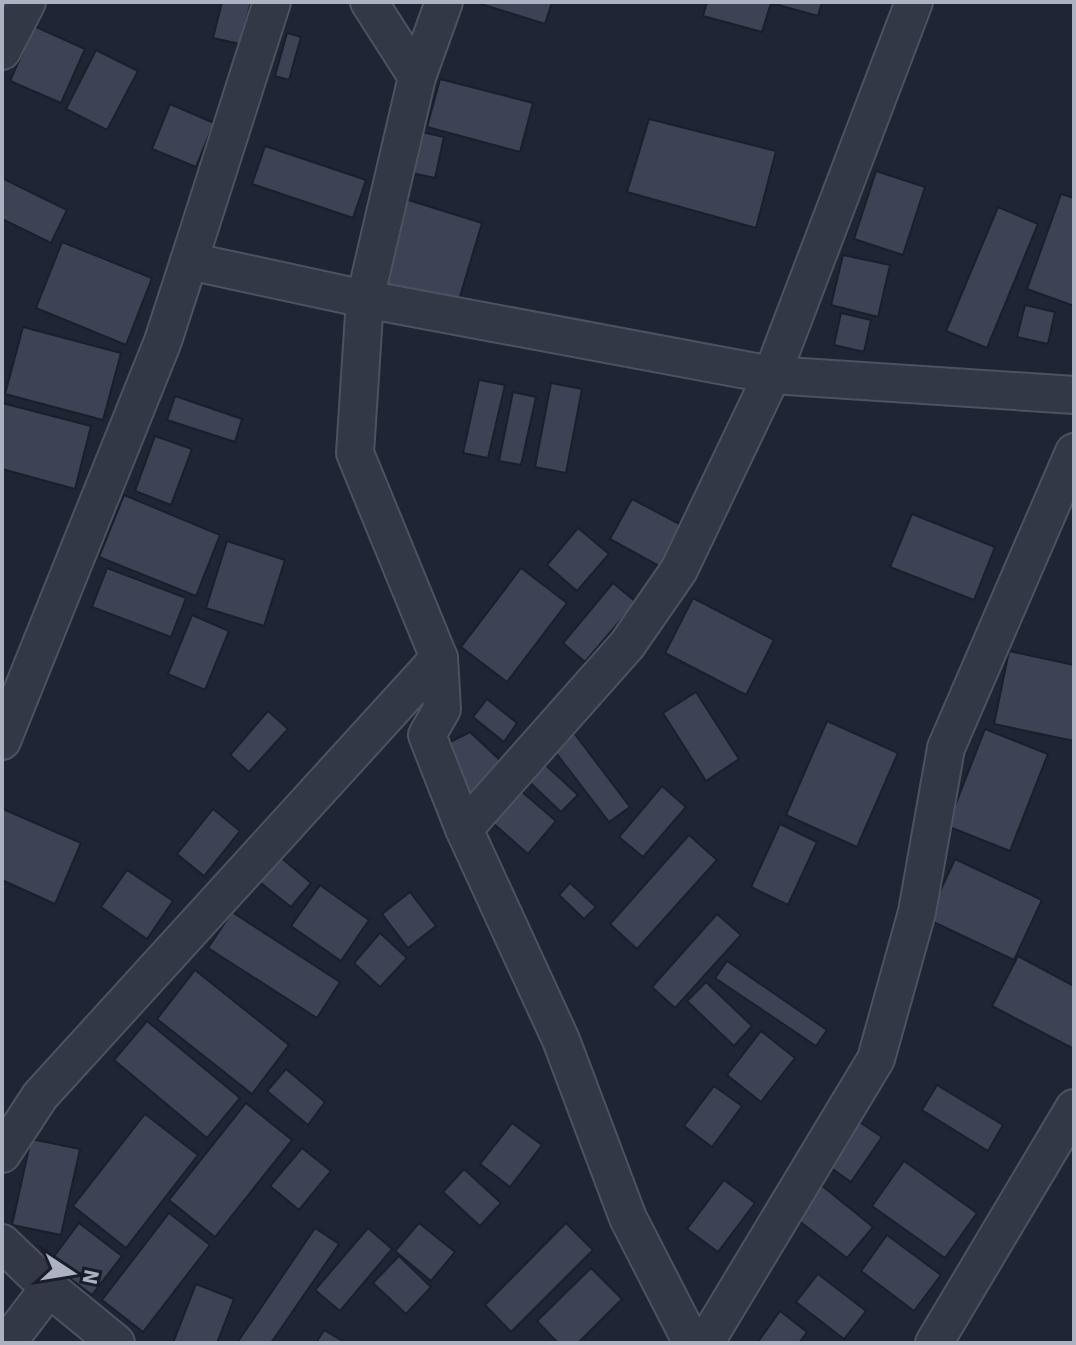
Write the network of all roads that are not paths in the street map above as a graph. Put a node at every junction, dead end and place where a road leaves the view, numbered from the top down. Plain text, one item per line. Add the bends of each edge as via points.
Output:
1 (27, 2) edge
2 (272, 2) edge
3 (369, 2) edge
4 (444, 2) edge
5 (914, 2) edge
6 (2, 51) edge
7 (417, 77) junction
8 (189, 261) junction
9 (365, 299) junction
10 (772, 375) junction
11 (1074, 395) edge
12 (1074, 452) edge
13 (439, 658) junction
14 (2, 741) edge
15 (464, 829) junction
16 (1074, 1108) edge
17 (2, 1154) edge
18 (2, 1243) edge
19 (49, 1288) junction
20 (7, 1343) edge
21 (116, 1343) edge
22 (692, 1343) edge
23 (705, 1343) edge
24 (934, 1343) edge

1 - 6 street
2 - 8 street
3 - 7 street
4 - 7 street
5 - 10 street
7 - 9 street
8 - 9 street
8 - 14 street via 163,341
9 - 10 street
9 - 13 street via 355,453
10 - 11 street
10 - 15 street via 679,570 627,645
12 - 23 street via 946,748 917,912 876,1059
13 - 15 street via 442,709 427,735
13 - 17 street via 40,1096
15 - 22 street via 561,1040 628,1218
16 - 24 street
18 - 19 street
19 - 20 street
19 - 21 street

